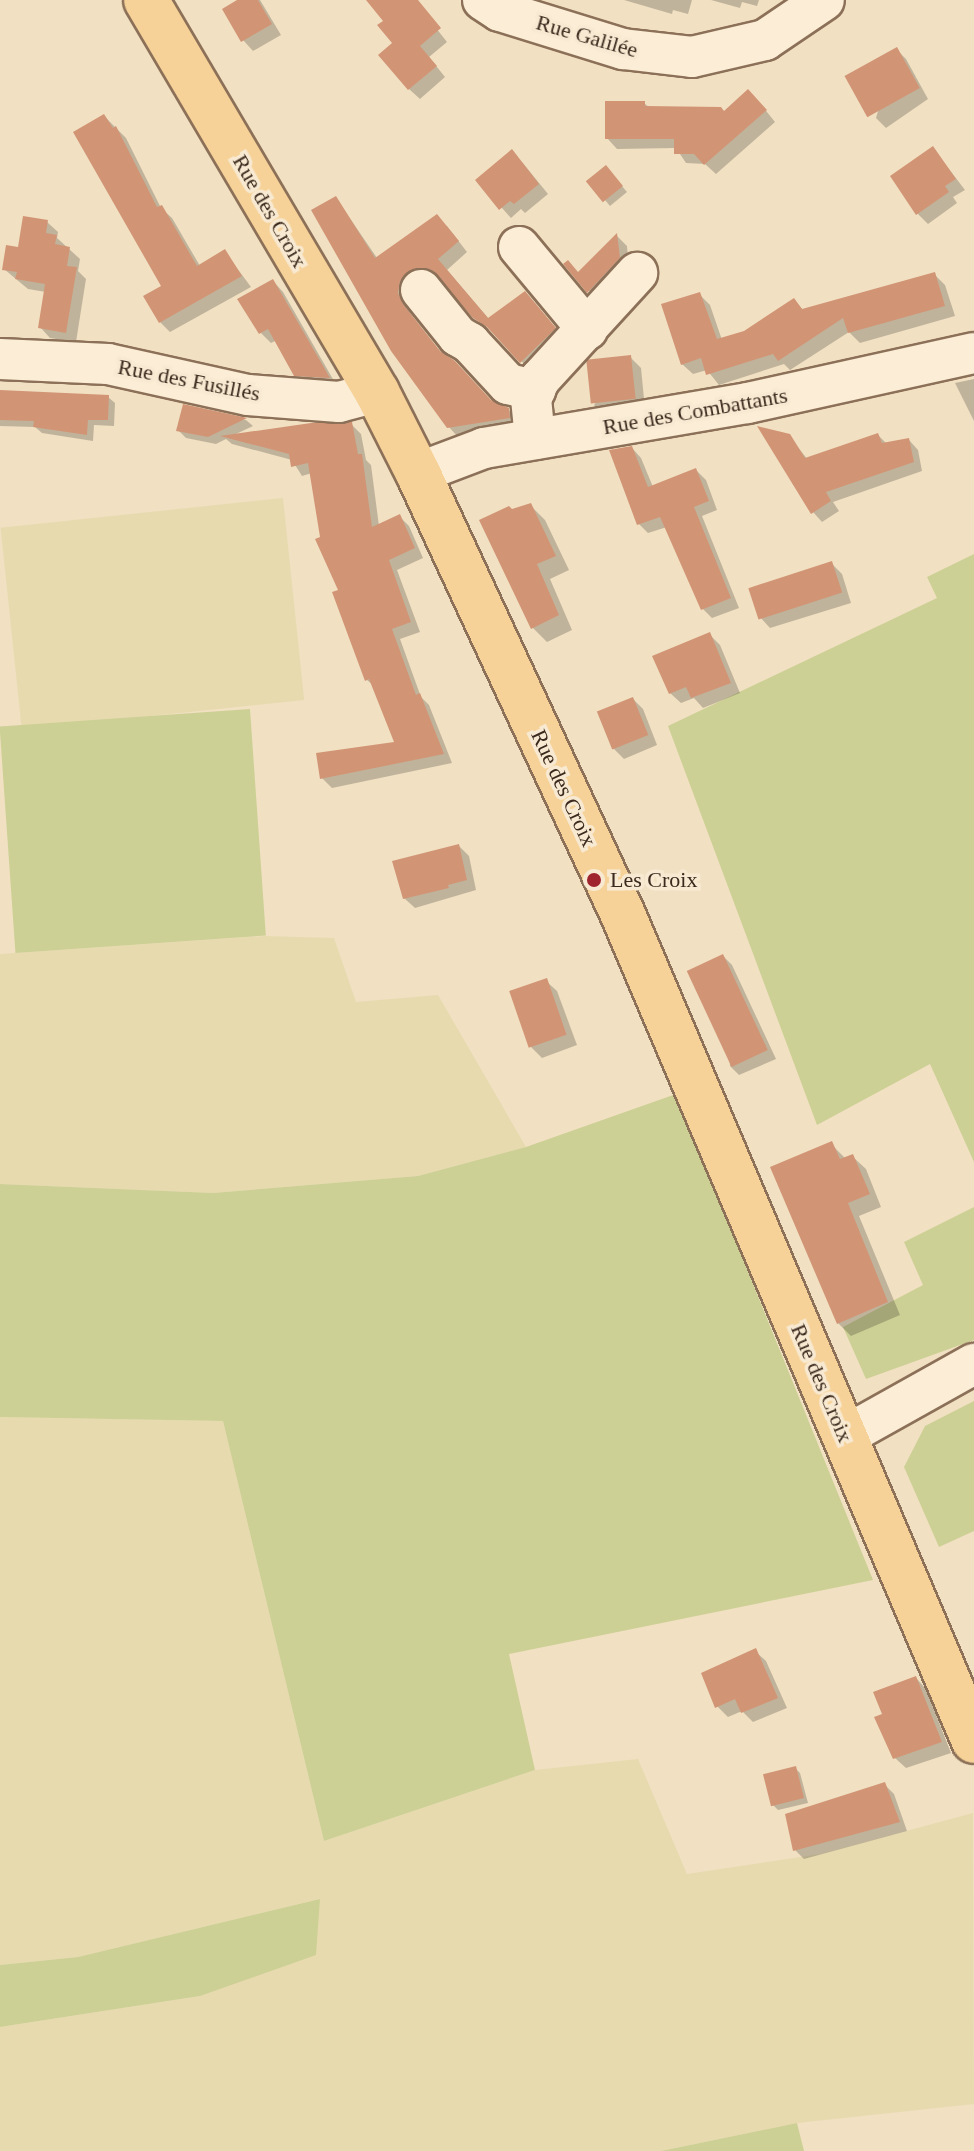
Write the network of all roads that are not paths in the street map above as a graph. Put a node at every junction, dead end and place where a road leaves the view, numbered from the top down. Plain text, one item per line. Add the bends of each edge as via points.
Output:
1 (146, 0) edge
2 (483, 0) edge
3 (824, 0) edge
4 (519, 247) dead end
5 (637, 273) dead end
6 (421, 290) dead end
7 (587, 329) junction
8 (974, 353) edge
9 (0, 359) edge
10 (535, 390) junction
11 (377, 392) junction
12 (535, 439) junction
13 (418, 473) junction
14 (974, 1364) edge
15 (845, 1436) junction
16 (974, 1741) edge

1 - 11 main road, Rue des Croix
2 - 3 street, Rue Galilée via 500,11 623,49 692,57 765,40
4 - 7 street
5 - 7 street
6 - 10 street via 458,336 508,384
7 - 10 street
8 - 12 street, Rue des Combattants via 748,403
9 - 11 street, Rue des Fusillés via 108,364 248,395 339,402
10 - 12 street
11 - 13 main road, Rue des Croix
12 - 13 street, Rue des Combattants via 484,448
13 - 15 main road, Rue des Croix via 624,917
14 - 15 street
15 - 16 main road, Rue des Croix

